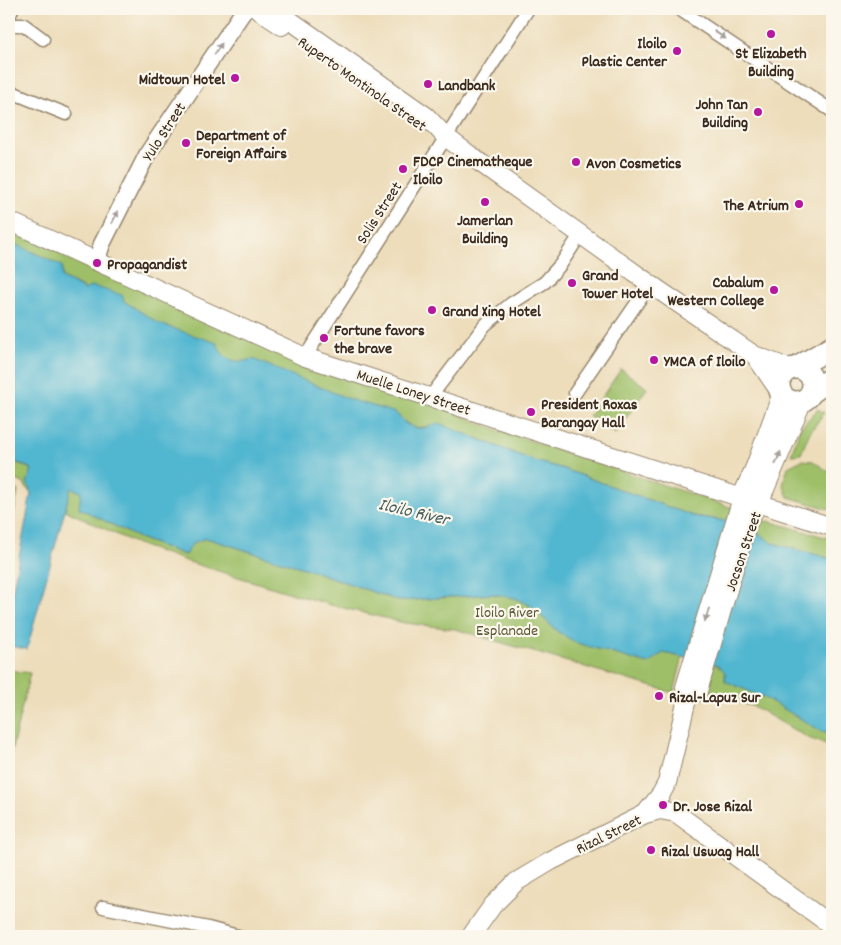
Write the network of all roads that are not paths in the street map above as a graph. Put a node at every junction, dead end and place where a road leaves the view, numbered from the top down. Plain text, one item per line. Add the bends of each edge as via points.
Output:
1 (245, 9) edge
2 (257, 9) edge
3 (274, 9) edge
4 (528, 9) edge
5 (679, 9) edge
6 (9, 25) edge
7 (43, 39) dead end
8 (9, 91) edge
9 (832, 111) edge
10 (66, 114) dead end
11 (446, 136) junction
12 (9, 221) edge
13 (580, 235) junction
14 (96, 262) junction
15 (650, 284) junction
16 (832, 347) edge
17 (754, 355) junction
18 (305, 357) junction
19 (793, 369) junction
20 (832, 378) edge
21 (575, 393) dead end
22 (794, 395) junction
23 (430, 396) junction
24 (750, 500) junction
25 (832, 527) edge
26 (669, 775) junction
27 (676, 813) junction
28 (645, 814) junction
29 (103, 907) dead end
30 (832, 926) edge
31 (238, 936) edge
32 (471, 936) edge

14 -> 1 street, Yulo Street via 148,153
2 - 11 main road, Ruperto Montinola Street via 420,126
3 - 11 main road, Ruperto Montinola Street via 426,116
4 - 11 street, Solis Street
5 -> 9 street
6 - 7 street via 24,25
8 - 10 street
11 - 13 main road, Ruperto Montinola Street
11 - 18 street, Solis Street
12 - 14 main road, Muelle Loney Street
13 - 15 main road, Ruperto Montinola Street
13 - 23 street via 545,282 486,325
14 - 18 main road, Muelle Loney Street
15 - 17 main road, Ruperto Montinola Street
15 - 21 street
16 - 19 highway
17 - 19 main road, Ruperto Montinola Street
17 - 22 main road, Ruperto Montinola Street
18 - 23 main road, Muelle Loney Street
19 - 22 highway via 779,381
19 - 22 highway via 809,374 813,383
20 - 22 highway
22 - 24 main road, Jocson Street
23 - 24 main road, Muelle Loney Street
24 - 25 main road, Muelle Loney Street
24 - 26 main road, Jocson Street via 690,692
26 - 27 main road
26 - 28 main road, Jocson Street via 661,794
27 - 28 main road, Rizal Street via 660,810
27 - 30 main road
28 - 32 main road, Rizal Street via 516,882 493,905
29 - 31 street

